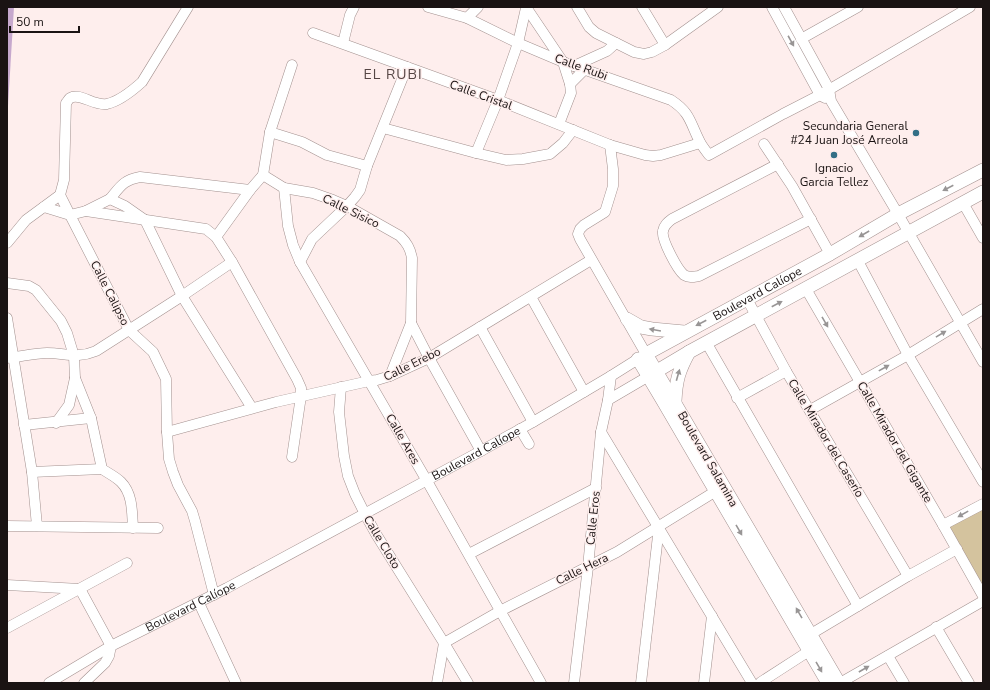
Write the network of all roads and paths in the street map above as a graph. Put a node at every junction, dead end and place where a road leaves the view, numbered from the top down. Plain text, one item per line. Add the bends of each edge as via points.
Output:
1 (188, 7) edge
2 (354, 7) edge
3 (428, 7) edge
4 (478, 7) edge
5 (577, 7) edge
6 (642, 7) edge
7 (772, 7) edge
8 (784, 7) edge
9 (858, 7) edge
10 (970, 7) edge
11 (526, 8) edge
12 (712, 9) edge
13 (467, 18) junction
14 (313, 33) dead end
15 (802, 39) junction
16 (342, 43) junction
17 (616, 43) junction
18 (518, 44) junction
19 (665, 45) junction
20 (563, 62) junction
21 (292, 65) dead end
22 (574, 66) junction
23 (407, 67) junction
24 (585, 69) junction
25 (570, 84) junction
26 (824, 92) junction
27 (498, 100) junction
28 (559, 124) junction
29 (383, 128) junction
30 (573, 130) junction
31 (270, 132) junction
32 (700, 143) junction
33 (764, 144) dead end
34 (610, 145) junction
35 (476, 154) junction
36 (778, 164) junction
37 (367, 166) junction
38 (983, 170) edge
39 (263, 175) junction
40 (284, 188) junction
41 (250, 190) junction
42 (983, 192) edge
43 (60, 195) junction
44 (110, 199) junction
45 (963, 203) junction
46 (347, 206) junction
47 (44, 207) junction
48 (86, 211) junction
49 (898, 214) junction
50 (70, 216) junction
51 (811, 219) junction
52 (145, 220) junction
53 (909, 233) junction
54 (216, 237) junction
55 (983, 238) edge
56 (7, 242) edge
57 (830, 254) junction
58 (592, 260) junction
59 (858, 261) junction
60 (232, 262) junction
61 (300, 262) junction
62 (7, 283) edge
63 (806, 289) junction
64 (182, 296) junction
65 (531, 297) junction
66 (747, 299) junction
67 (983, 309) edge
68 (756, 315) junction
69 (7, 318) edge
70 (627, 320) junction
71 (411, 323) junction
72 (960, 323) junction
73 (480, 327) junction
74 (129, 330) junction
75 (684, 332) junction
76 (706, 342) junction
77 (689, 352) junction
78 (908, 354) junction
79 (74, 356) junction
80 (642, 357) junction
81 (10, 358) edge
82 (429, 358) junction
83 (983, 362) edge
84 (786, 371) junction
85 (653, 374) junction
86 (390, 376) junction
87 (611, 376) junction
88 (75, 378) junction
89 (369, 381) junction
90 (860, 382) junction
91 (341, 387) junction
92 (584, 392) junction
93 (301, 396) junction
94 (738, 398) junction
95 (608, 400) junction
96 (675, 401) junction
97 (252, 408) junction
98 (810, 410) junction
99 (91, 418) junction
100 (533, 422) junction
101 (56, 423) junction
102 (24, 426) junction
103 (520, 429) junction
104 (167, 432) junction
105 (601, 432) junction
106 (529, 444) dead end
107 (481, 451) junction
108 (292, 457) dead end
109 (102, 470) junction
110 (32, 472) junction
111 (427, 481) junction
112 (983, 482) edge
113 (596, 488) junction
114 (716, 491) junction
115 (983, 504) edge
116 (365, 514) junction
117 (943, 525) junction
118 (7, 526) edge
119 (38, 526) junction
120 (659, 527) junction
121 (133, 528) junction
122 (158, 528) dead end
123 (957, 549) junction
124 (469, 554) junction
125 (127, 563) dead end
126 (588, 567) junction
127 (908, 576) junction
128 (7, 585) edge
129 (80, 589) junction
130 (214, 595) junction
131 (983, 596) edge
132 (983, 601) edge
133 (199, 602) junction
134 (858, 606) junction
135 (500, 611) junction
136 (712, 616) junction
137 (936, 627) junction
138 (7, 628) edge
139 (811, 634) junction
140 (444, 643) junction
141 (112, 646) junction
142 (809, 651) junction
143 (888, 656) junction
144 (49, 683) edge
145 (84, 683) edge
146 (236, 683) edge
147 (437, 683) edge
148 (468, 683) edge
149 (541, 683) edge
150 (574, 683) edge
151 (641, 683) edge
152 (704, 683) edge
153 (752, 683) edge
154 (760, 683) edge
155 (828, 683) edge
156 (840, 683) edge
157 (904, 683) edge
158 (969, 683) edge

1 - 43 street via 142,82 134,89 107,104 98,104 79,96 70,98 66,103 64,180
2 - 16 street
3 - 13 street, Calle Rubi
4 - 13 street
5 - 17 street via 589,27
6 - 19 street
7 -> 26 street
8 - 15 street
9 - 15 street
10 - 26 street
11 - 18 street
11 - 20 street
12 - 19 street
13 - 18 street, Calle Rubi
14 - 16 street, Calle Cristal
15 - 26 street
16 - 23 street, Calle Cristal
17 - 19 street via 644,54
17 - 22 street via 607,51
18 - 20 street, Calle Rubi
18 - 27 street
20 - 22 street, Calle Rubi
20 - 25 street
21 - 31 street
22 - 24 street, Calle Rubi
23 - 27 street, Calle Cristal
23 - 29 street
24 - 25 street
24 - 32 street, Calle Rubi via 680,105
25 - 28 street via 571,93
26 - 32 street, Calle Rubi via 709,155
26 - 49 street
27 - 28 street, Calle Cristal
27 - 35 street
28 - 30 street, Calle Cristal
29 - 35 street
29 - 37 street
30 - 34 street, Calle Cristal
30 - 35 street via 550,154 506,160
31 - 37 street via 302,142 327,155
31 - 39 street
32 - 34 street, Calle Cristal via 653,156
33 - 36 street
34 - 58 street, Boulevard Salamina via 613,186 605,212 584,225 578,234
36 - 51 street
36 - 51 street via 665,224 662,232 664,241 680,270 685,276 699,276
37 - 46 street via 360,190
38 -> 49 street, Boulevard Calíope
39 - 40 street, Calle Sisico
39 - 41 street
40 - 46 street, Calle Sisico via 313,193
40 - 61 street, Calle Ares via 288,226
41 - 44 street via 140,177 125,182
41 - 54 street
42 - 45 street, Boulevard Calíope
43 - 47 street
43 - 50 street, Calle Calipso
44 - 48 street
44 - 52 street
45 - 53 street, Boulevard Calíope
45 - 55 street
46 - 61 street via 312,239
46 - 71 street, Calle Sisico via 400,236 408,245 412,258
47 - 50 street
47 - 56 street via 26,220
48 - 50 street
48 - 52 street
49 - 53 street
49 -> 57 street, Boulevard Calíope
50 - 74 street, Calle Calipso
51 - 57 street
52 - 54 street via 206,229
52 - 64 street
53 - 59 street, Boulevard Calíope
53 - 72 street
54 - 60 street
57 - 66 street, Boulevard Calíope
58 - 65 street, Calle Erebo
58 - 70 street, Boulevard Salamina
59 - 63 street, Boulevard Calíope
59 - 78 street
60 - 64 street
60 - 93 street via 297,379
61 - 89 street, Calle Ares
62 - 79 street via 29,286 36,290 61,320
68 -> 63 street, Boulevard Calíope
63 -> 90 street, Calle Mirador del Gigante
64 - 74 street
64 - 97 street
65 - 73 street, Calle Erebo
65 - 92 street
66 - 68 street, Calle Mirador del Caserío
66 -> 75 street, Boulevard Calíope
67 - 72 street
68 - 76 street, Boulevard Calíope
68 - 84 street, Calle Mirador del Caserío
69 - 81 street
75 -> 70 street via 642,327
70 - 80 street, Boulevard Salamina
71 - 82 street
71 - 86 street
78 -> 72 street
72 - 83 street
73 - 82 street, Calle Erebo
73 - 100 street
74 - 79 street via 96,351
74 - 104 street, Calle Calipso via 153,352 166,379
75 - 80 street, Boulevard Calíope
76 - 77 street, Boulevard Calíope
76 - 94 street
77 - 85 street, Boulevard Calíope
96 -> 77 street via 675,386 681,366
90 -> 78 street
78 - 112 street
79 - 81 street via 45,353
79 - 88 street
80 - 85 street, Boulevard Salamina
80 - 87 street, Boulevard Calíope
81 - 102 street
82 - 86 street, Calle Erebo
82 - 107 street
84 - 94 street
84 - 98 street, Calle Mirador del Caserío
85 - 95 street
85 - 96 street, Boulevard Salamina
85 - 114 street, Boulevard Salamina
86 - 89 street, Calle Erebo
87 - 92 street, Boulevard Calíope
87 - 95 street, Calle Eros
88 - 99 street
88 - 101 street via 69,405
89 - 91 street, Calle Erebo
89 - 111 street, Calle Ares
90 - 98 street
90 - 117 street, Calle Mirador del Gigante
91 - 93 street, Calle Erebo
91 - 116 street, Calle Cloto via 339,412 344,456 348,476
92 - 100 street, Boulevard Calíope
93 - 97 street, Calle Erebo
93 - 108 street
94 - 134 street
95 - 105 street, Calle Eros
139 -> 96 street, Boulevard Salamina
97 - 104 street, Calle Erebo
98 - 127 street, Calle Mirador del Caserío
99 - 101 street
99 - 109 street
100 - 103 street, Boulevard Calíope
101 - 102 street
102 - 110 street
103 - 106 street
103 - 107 street, Boulevard Calíope
104 - 130 street, Calle Calipso via 169,459 192,511
105 - 113 street, Calle Eros
105 - 120 street
107 - 111 street, Boulevard Calíope
109 - 110 street
109 - 121 street via 121,482 128,492
110 - 119 street
111 - 116 street, Boulevard Calíope
111 - 124 street, Calle Ares
113 - 124 street
113 - 126 street, Calle Eros
114 - 120 street, Calle Hera
114 -> 142 street, Boulevard Salamina
115 -> 117 street
116 - 130 street, Boulevard Calíope
116 - 140 street, Calle Cloto
117 - 123 street, Calle Mirador del Gigante
118 - 119 street
119 - 121 street
120 - 126 street, Calle Hera
120 - 136 street
120 - 151 street
121 - 122 street
123 - 127 street
123 - 131 street, Calle Mirador del Gigante
124 - 135 street, Calle Ares
125 - 129 street
126 - 135 street, Calle Hera
126 - 150 street, Calle Eros
127 - 134 street
128 - 129 street
129 - 138 street
129 - 141 street
130 - 133 street, Boulevard Calíope
132 - 137 street
133 - 141 street, Boulevard Calíope
133 - 146 street
134 - 139 street
135 - 140 street, Calle Hera
135 - 149 street, Calle Ares
136 - 152 street
136 - 153 street
137 - 143 street
137 - 158 street
139 - 156 street, Boulevard Salamina
140 - 147 street
140 - 148 street, Calle Cloto
141 - 144 street, Boulevard Calíope
141 - 145 street via 105,663
142 - 154 street
142 -> 155 street, Boulevard Salamina
156 -> 143 street
143 - 157 street

